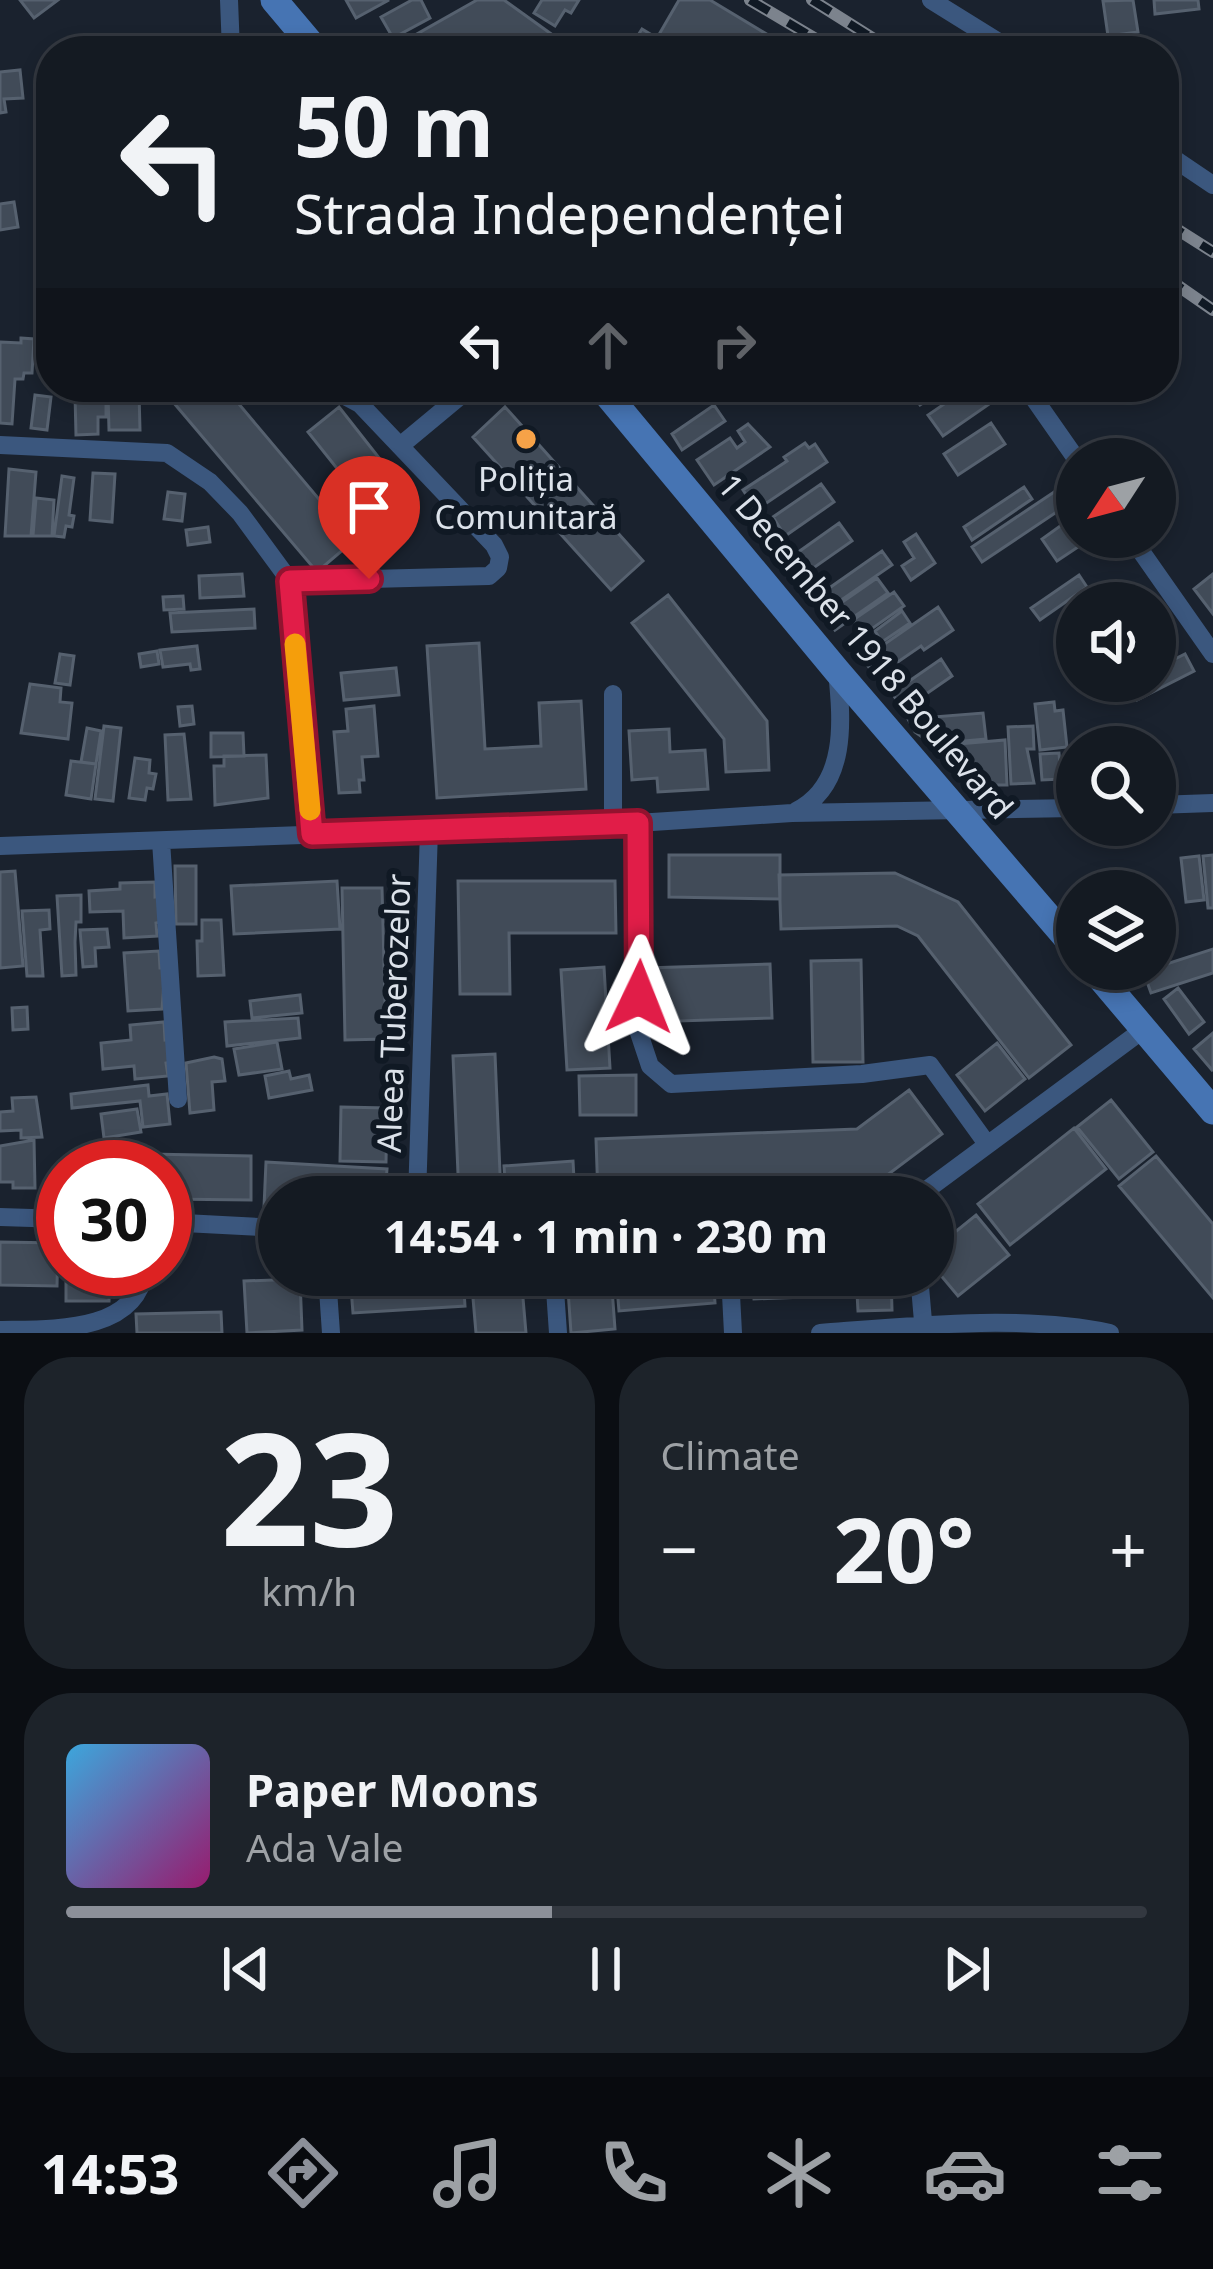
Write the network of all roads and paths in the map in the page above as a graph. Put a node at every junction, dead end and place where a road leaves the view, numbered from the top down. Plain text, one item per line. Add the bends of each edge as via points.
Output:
1 (229, 0) edge
2 (274, 0) edge
3 (932, 0) edge
4 (230, 36) edge
5 (304, 36) edge
6 (989, 36) edge
7 (1179, 162) edge
8 (1213, 185) edge
9 (356, 402) edge
10 (452, 402) edge
11 (613, 402) edge
12 (1036, 402) edge
13 (1062, 438) edge
14 (0, 445) edge
15 (400, 446) junction
16 (1146, 558) edge
17 (290, 581) junction
18 (1213, 654) edge
19 (837, 671) junction
20 (613, 694) dead end
21 (1213, 803) edge
22 (1176, 804) edge
23 (1056, 809) edge
24 (957, 811) junction
25 (792, 813) junction
26 (638, 823) junction
27 (613, 824) junction
28 (429, 830) junction
29 (312, 834) junction
30 (161, 841) junction
31 (0, 846) edge
32 (1056, 926) edge
33 (1111, 990) edge
34 (1144, 1029) junction
35 (1173, 1065) junction
36 (1213, 1090) edge
37 (178, 1100) dead end
38 (1213, 1111) edge
39 (987, 1144) junction
40 (418, 1176) edge
41 (945, 1176) edge
42 (0, 1217) edge
43 (36, 1218) edge
44 (192, 1223) edge
45 (258, 1227) edge
46 (136, 1296) edge
47 (329, 1296) edge
48 (555, 1296) edge
49 (731, 1296) edge
50 (921, 1296) edge
51 (925, 1329) edge
52 (2, 1331) edge
53 (332, 1333) edge
54 (558, 1333) edge
55 (733, 1333) edge
56 (820, 1333) edge
57 (1109, 1333) edge

1 - 4 street
2 - 5 main road
3 - 6 street
7 - 8 street
9 - 15 street
10 - 15 street
11 - 19 main road, 1 December 1918 Boulevard
12 - 13 street
14 - 17 street via 167,453 240,513
15 - 17 street via 494,545 498,568 489,576
16 - 18 street
17 - 29 street
19 - 24 main road, 1 December 1918 Boulevard
19 - 25 street via 836,764 818,796
20 - 27 street
21 - 22 street
23 - 24 street
24 - 25 street
24 - 32 main road, 1 December 1918 Boulevard
25 - 26 street
26 - 27 street
26 - 39 street via 638,1030 650,1066 671,1084 930,1065
27 - 28 street
28 - 29 street
28 - 40 street, Aleea Tuberozelor
29 - 30 street
30 - 31 street
30 - 37 street
33 - 34 main road
34 - 35 main road
34 - 39 street
35 - 36 main road
35 - 38 main road
39 - 41 street
42 - 43 street
44 - 45 street
46 - 52 street via 110,1323
47 - 53 street
48 - 54 street
49 - 55 street
50 - 51 street
51 - 56 street
51 - 57 street

